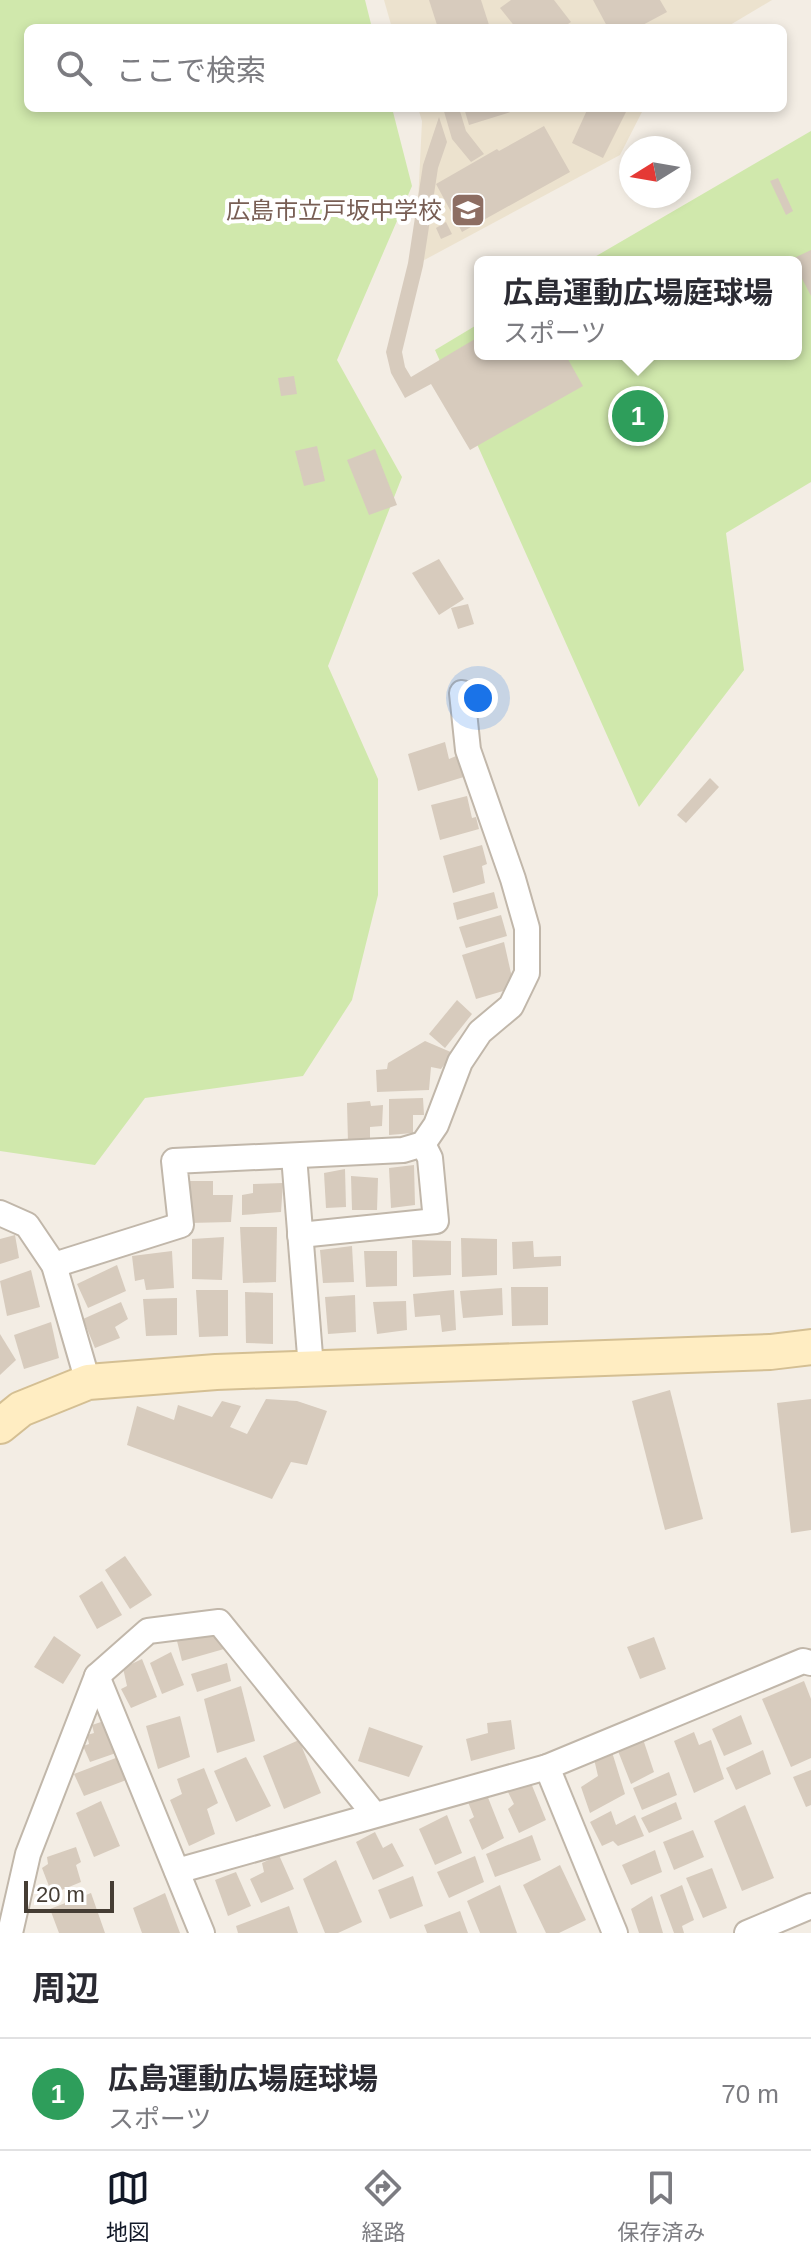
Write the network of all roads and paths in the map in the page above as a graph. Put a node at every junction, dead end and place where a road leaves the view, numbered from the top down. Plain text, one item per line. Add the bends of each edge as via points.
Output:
1 (462, 693) dead end
2 (423, 1144) junction
3 (294, 1156) junction
4 (0, 1213) edge
5 (300, 1235) junction
6 (54, 1265) junction
7 (811, 1347) edge
8 (311, 1368) junction
9 (88, 1382) junction
10 (0, 1426) edge
11 (811, 1663) edge
12 (97, 1676) junction
13 (547, 1767) junction
14 (374, 1814) junction
15 (177, 1871) junction
16 (811, 1906) edge
17 (610, 1932) edge
18 (10, 1933) edge
19 (202, 1933) edge
20 (747, 1933) edge

1 - 2 street via 468,750 527,928 527,973 511,1006 480,1032 460,1062 436,1125
2 - 3 street via 403,1150
2 - 5 street via 430,1158 436,1221
3 - 5 street
3 - 6 street via 174,1161 181,1225
4 - 6 street via 27,1225
5 - 8 street
6 - 9 street
7 - 8 street
8 - 9 street
9 - 10 street via 21,1409
11 - 13 street via 803,1661
12 - 14 street via 148,1631 219,1622
12 - 15 street
12 - 18 street via 28,1854
13 - 14 street
13 - 17 street
14 - 15 street
15 - 19 street
16 - 20 street

